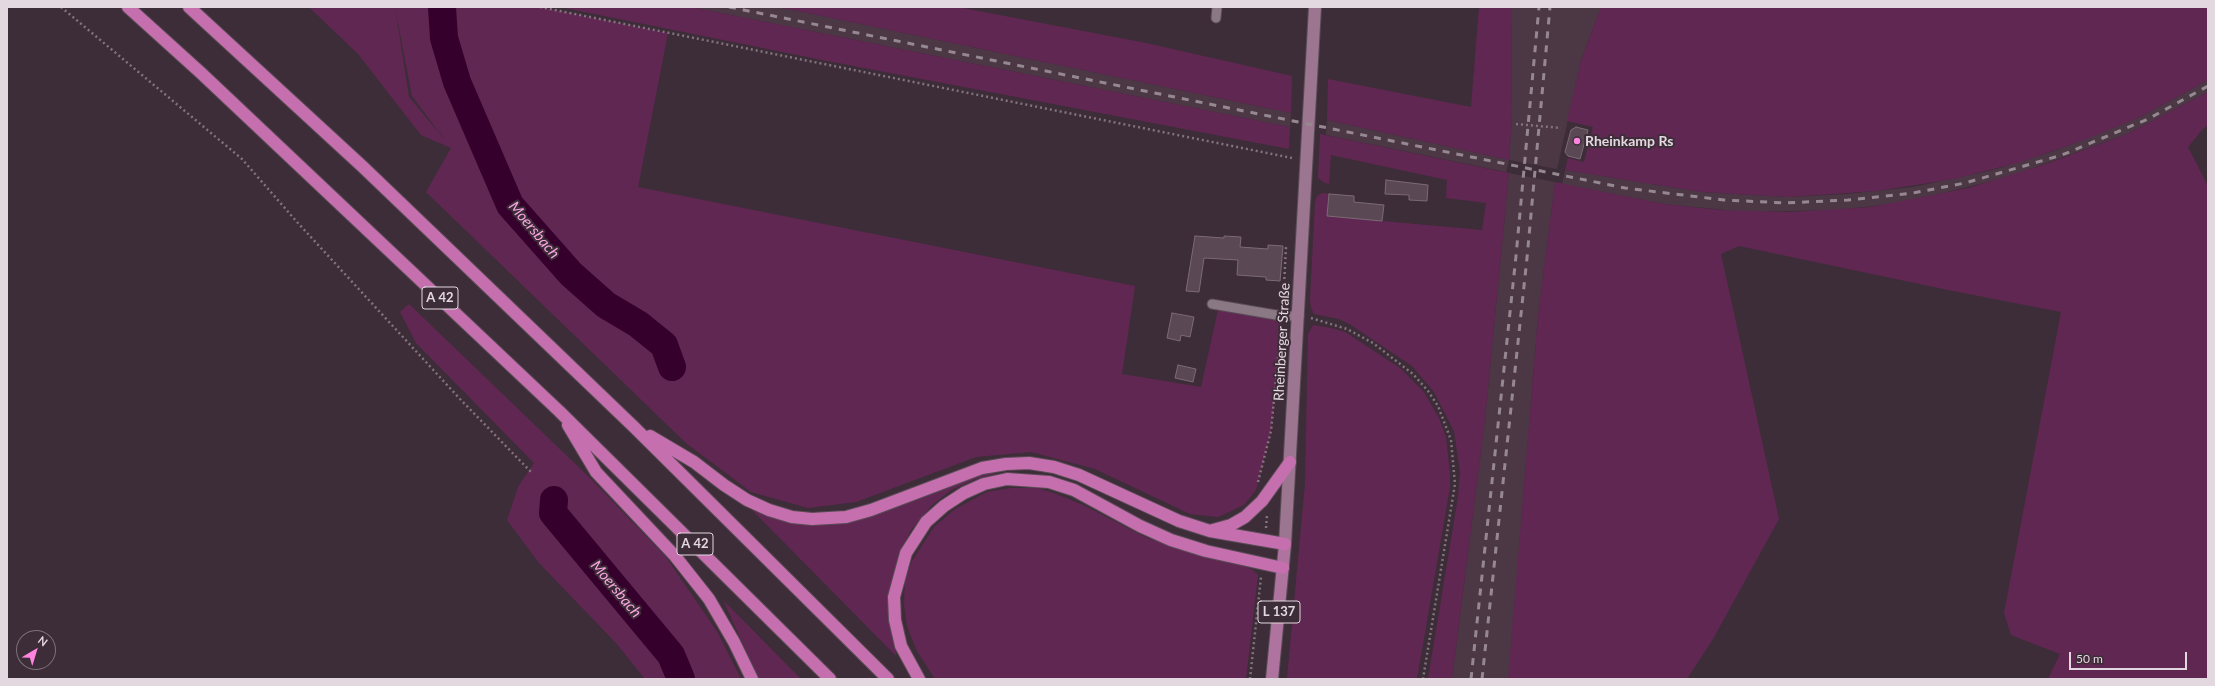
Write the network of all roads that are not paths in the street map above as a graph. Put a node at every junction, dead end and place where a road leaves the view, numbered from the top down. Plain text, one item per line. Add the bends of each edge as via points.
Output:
1 (128, 7) edge
2 (189, 7) edge
3 (1217, 7) edge
4 (1316, 7) edge
5 (1216, 18) dead end
6 (1212, 304) dead end
7 (1299, 316) junction
8 (559, 410) junction
9 (634, 427) junction
10 (1290, 462) junction
11 (1210, 531) junction
12 (1285, 544) junction
13 (1284, 568) junction
14 (752, 679) edge
15 (830, 679) edge
16 (888, 679) edge
17 (918, 679) edge
18 (1272, 679) edge

1 - 8 highway, A 42 via 202,73
2 - 9 highway, A 42 via 363,167
3 - 5 lane
4 - 7 main road, Rheinberger Straße / L 137
6 - 7 lane via 1282,316
7 - 10 main road, Rheinberger Straße / L 137
8 - 14 highway via 596,472 675,556 709,599
8 - 15 highway, A 42
9 - 11 highway via 694,462 747,500 792,517 812,519 846,516 871,510 982,468 1029,463 1079,475 1158,512
9 - 16 highway, A 42
10 - 11 highway via 1262,501 1245,516 1230,525
10 - 12 main road, Rheinberger Straße / L 137
11 - 12 highway
12 - 13 main road, Rheinberger Straße / L 137
13 - 17 highway via 1206,551 1171,540 1074,490 1049,482 1007,479 984,484 964,492 944,506 926,522 906,553 894,597 895,620 901,646
13 - 18 main road, Rheinberger Straße / L 137

